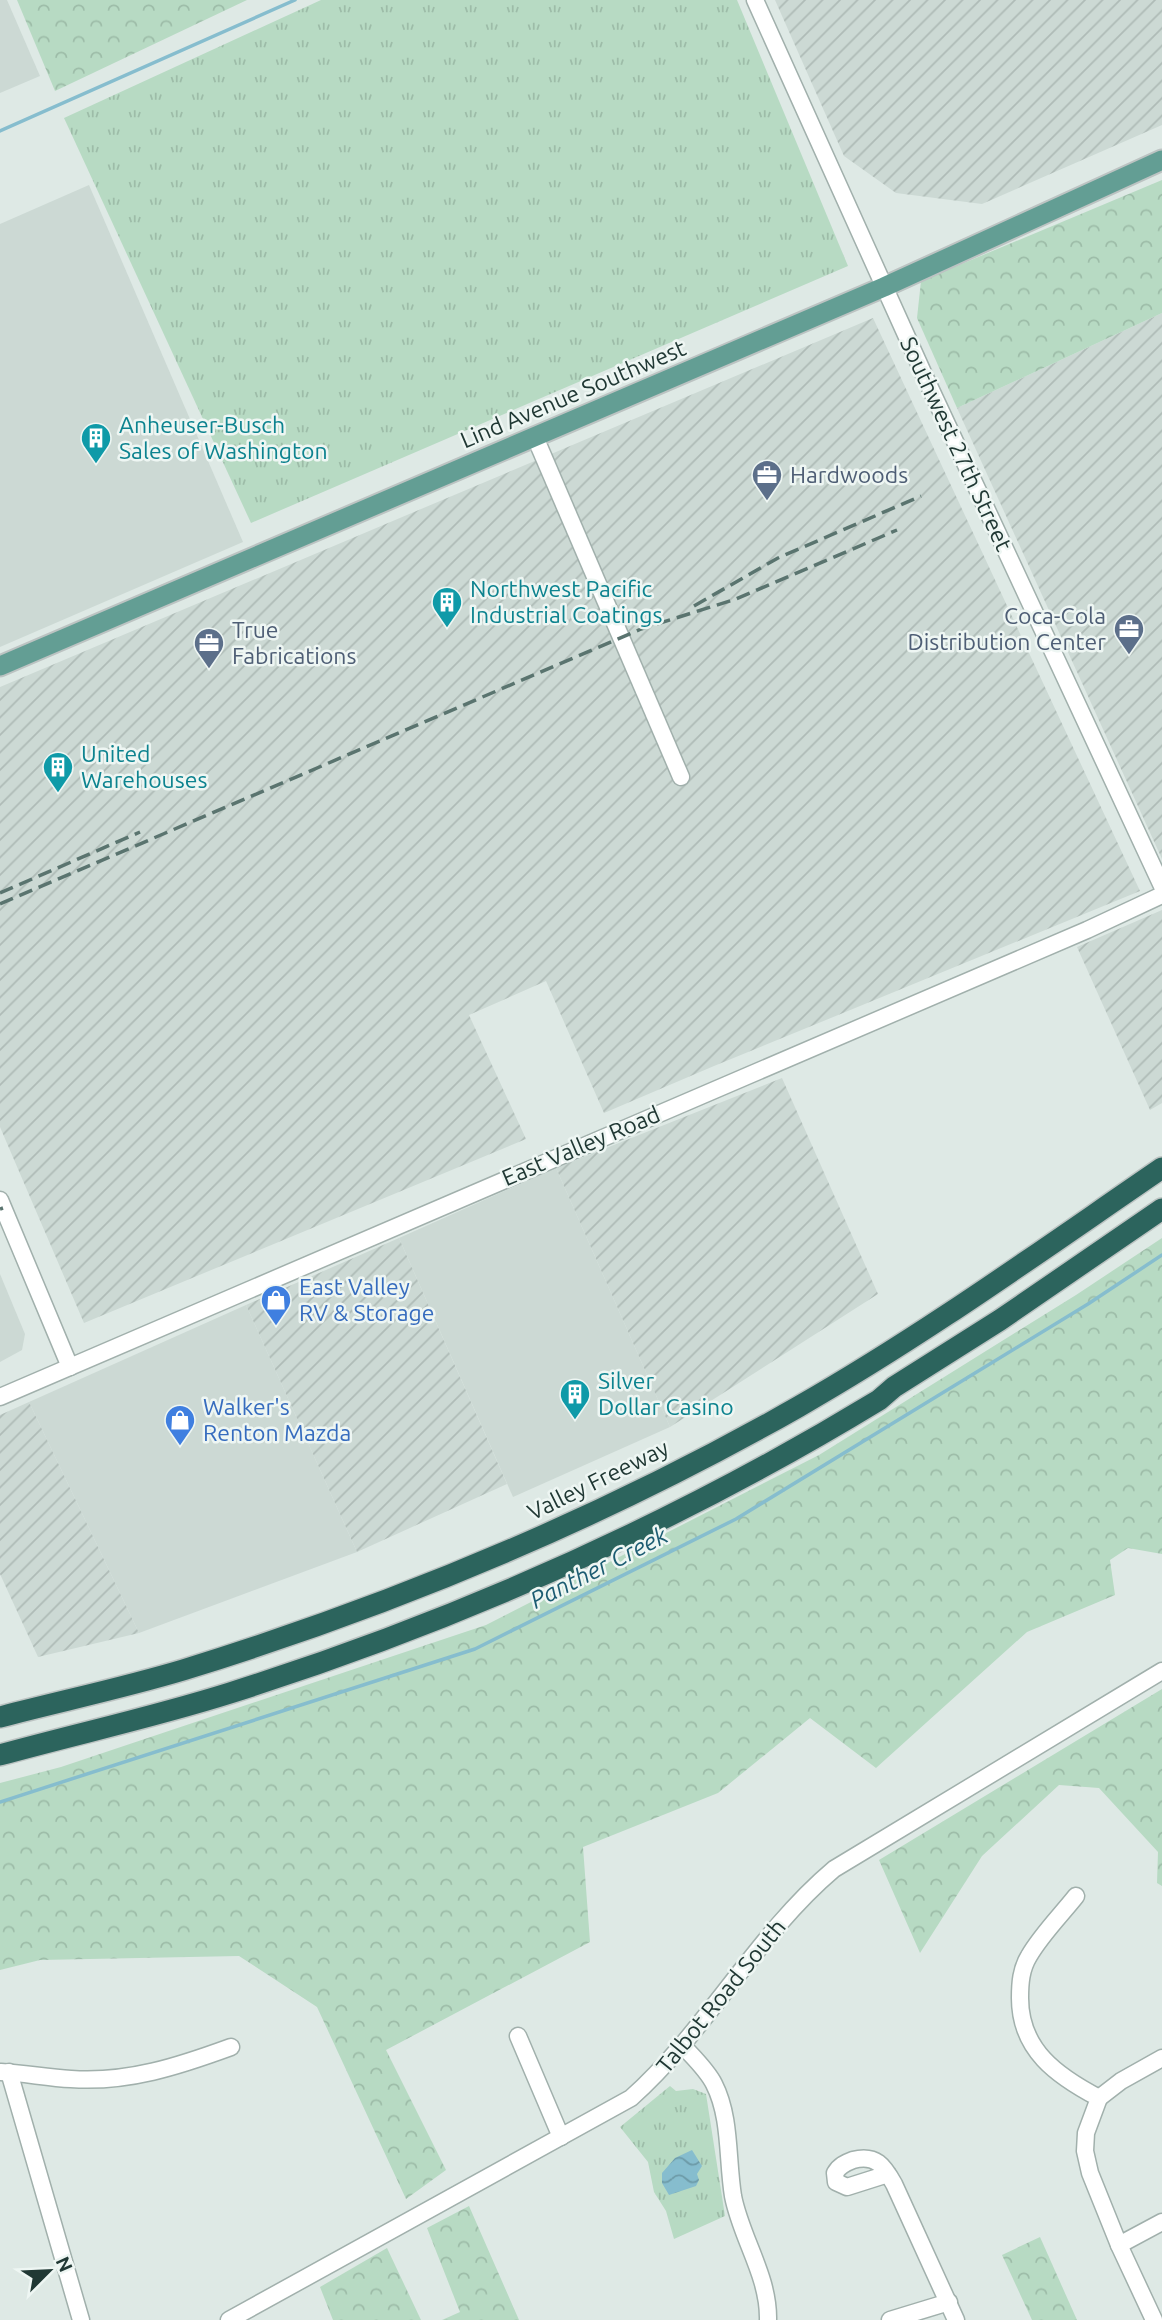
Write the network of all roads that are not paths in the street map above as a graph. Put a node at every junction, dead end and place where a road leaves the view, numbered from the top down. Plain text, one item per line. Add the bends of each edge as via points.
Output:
1 (755, 0) edge
2 (1162, 160) edge
3 (884, 288) junction
4 (536, 437) junction
5 (0, 666) edge
6 (681, 776) dead end
7 (1162, 886) edge
8 (1162, 895) edge
9 (1162, 1168) edge
10 (0, 1200) edge
11 (1162, 1209) edge
12 (70, 1367) junction
13 (894, 1387) junction
14 (0, 1397) edge
15 (1162, 1671) edge
16 (0, 1717) edge
17 (0, 1745) edge
18 (0, 1755) edge
19 (1076, 1896) dead end
20 (518, 2036) dead end
21 (683, 2046) junction
22 (231, 2047) dead end
23 (1162, 2058) edge
24 (5, 2072) edge
25 (1099, 2098) junction
26 (561, 2137) junction
27 (888, 2174) dead end
28 (1162, 2222) edge
29 (1119, 2245) junction
30 (949, 2302) junction
31 (81, 2320) edge
32 (229, 2320) edge
33 (768, 2320) edge
34 (890, 2320) edge
35 (956, 2320) edge
36 (1154, 2320) edge

1 - 3 street, Southwest 27th Street
2 - 3 main road, Lind Avenue Southwest
3 - 4 main road, Lind Avenue Southwest
3 - 7 street, Southwest 27th Street
4 - 5 main road, Lind Avenue Southwest
4 - 6 street
8 - 12 street, East Valley Road
9 - 16 highway, Valley Freeway via 831,1388 606,1507 471,1567 332,1621 180,1670
10 - 12 street
11 - 13 highway
12 - 14 street, East Valley Road
13 - 17 highway via 869,1395 642,1520 493,1587 228,1684
13 - 18 highway via 854,1416 726,1487 489,1598 265,1681
15 - 21 street, Talbot Road South via 834,1869 786,1916
19 - 25 street via 1029,1955 1022,1970 1020,2010 1025,2034 1035,2050 1071,2084
20 - 26 street
21 - 26 street, Talbot Road South via 631,2098
21 - 33 street via 707,2072 718,2094 733,2196 762,2278
22 - 24 street via 140,2076 73,2079
23 - 25 street
24 - 31 street
25 - 29 street via 1086,2133 1085,2151
26 - 32 street, Talbot Road South
27 - 30 street
28 - 29 street
29 - 36 street
30 - 34 street
30 - 35 street

